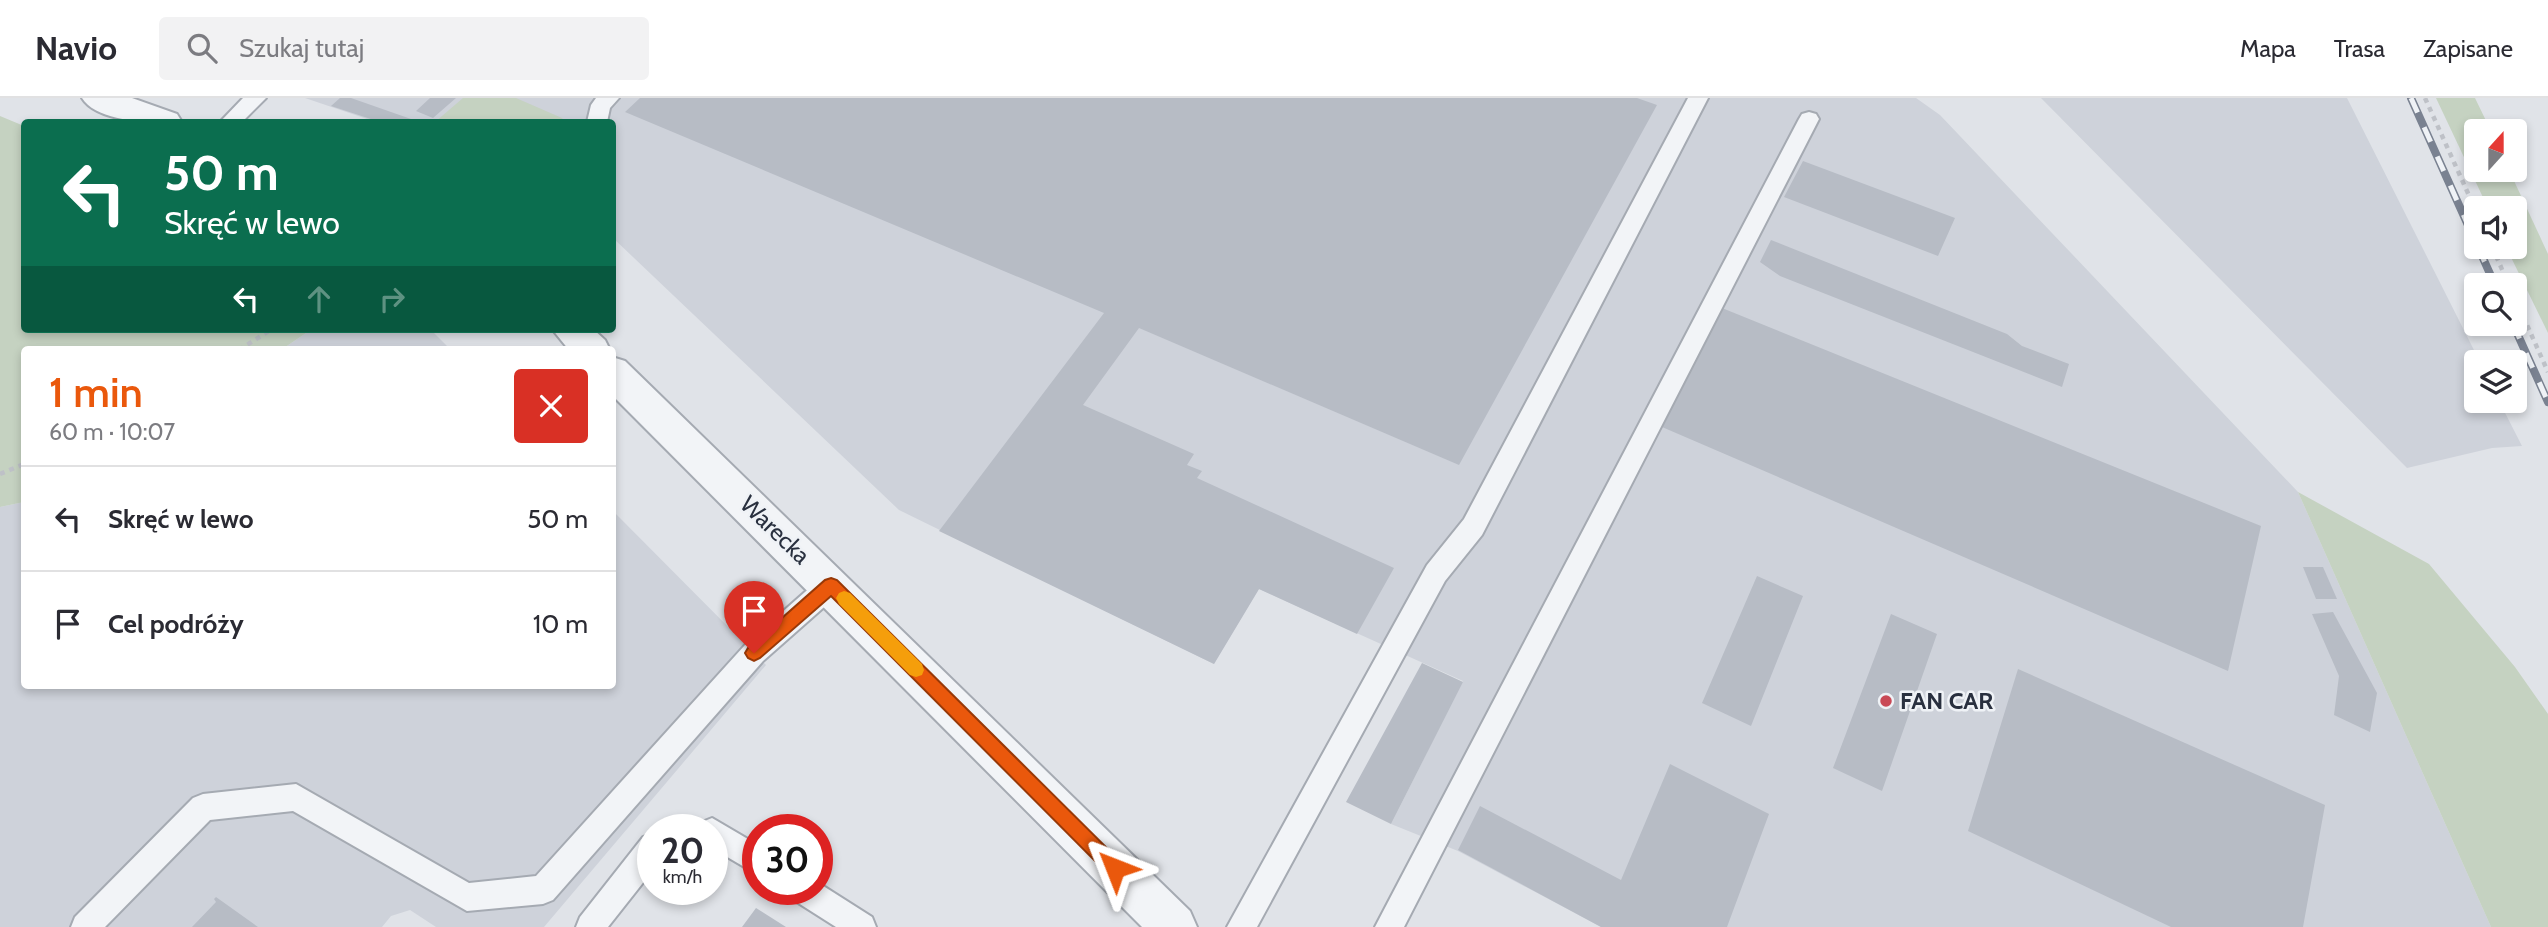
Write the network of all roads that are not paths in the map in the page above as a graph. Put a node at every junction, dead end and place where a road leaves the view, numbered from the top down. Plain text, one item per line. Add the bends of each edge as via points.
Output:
1 (98, 98) edge
2 (256, 98) edge
3 (608, 98) edge
4 (1698, 98) edge
5 (158, 119) edge
6 (233, 119) edge
7 (598, 119) edge
8 (1809, 119) dead end
9 (574, 333) edge
10 (588, 346) edge
11 (616, 374) edge
12 (831, 585) junction
13 (637, 867) edge
14 (828, 905) edge
15 (85, 927) edge
16 (590, 927) edge
17 (862, 927) edge
18 (1174, 927) edge
19 (1241, 927) edge
20 (1389, 927) edge

1 - 5 street
2 - 6 lane
3 - 7 lane
4 - 19 lane via 1473,527 1436,573
8 - 20 lane
9 - 10 street
11 - 12 street, Warecka
12 - 15 lane via 754,653 543,890 467,897 296,797 203,807
12 - 18 street, Warecka
13 - 16 lane
14 - 17 lane

